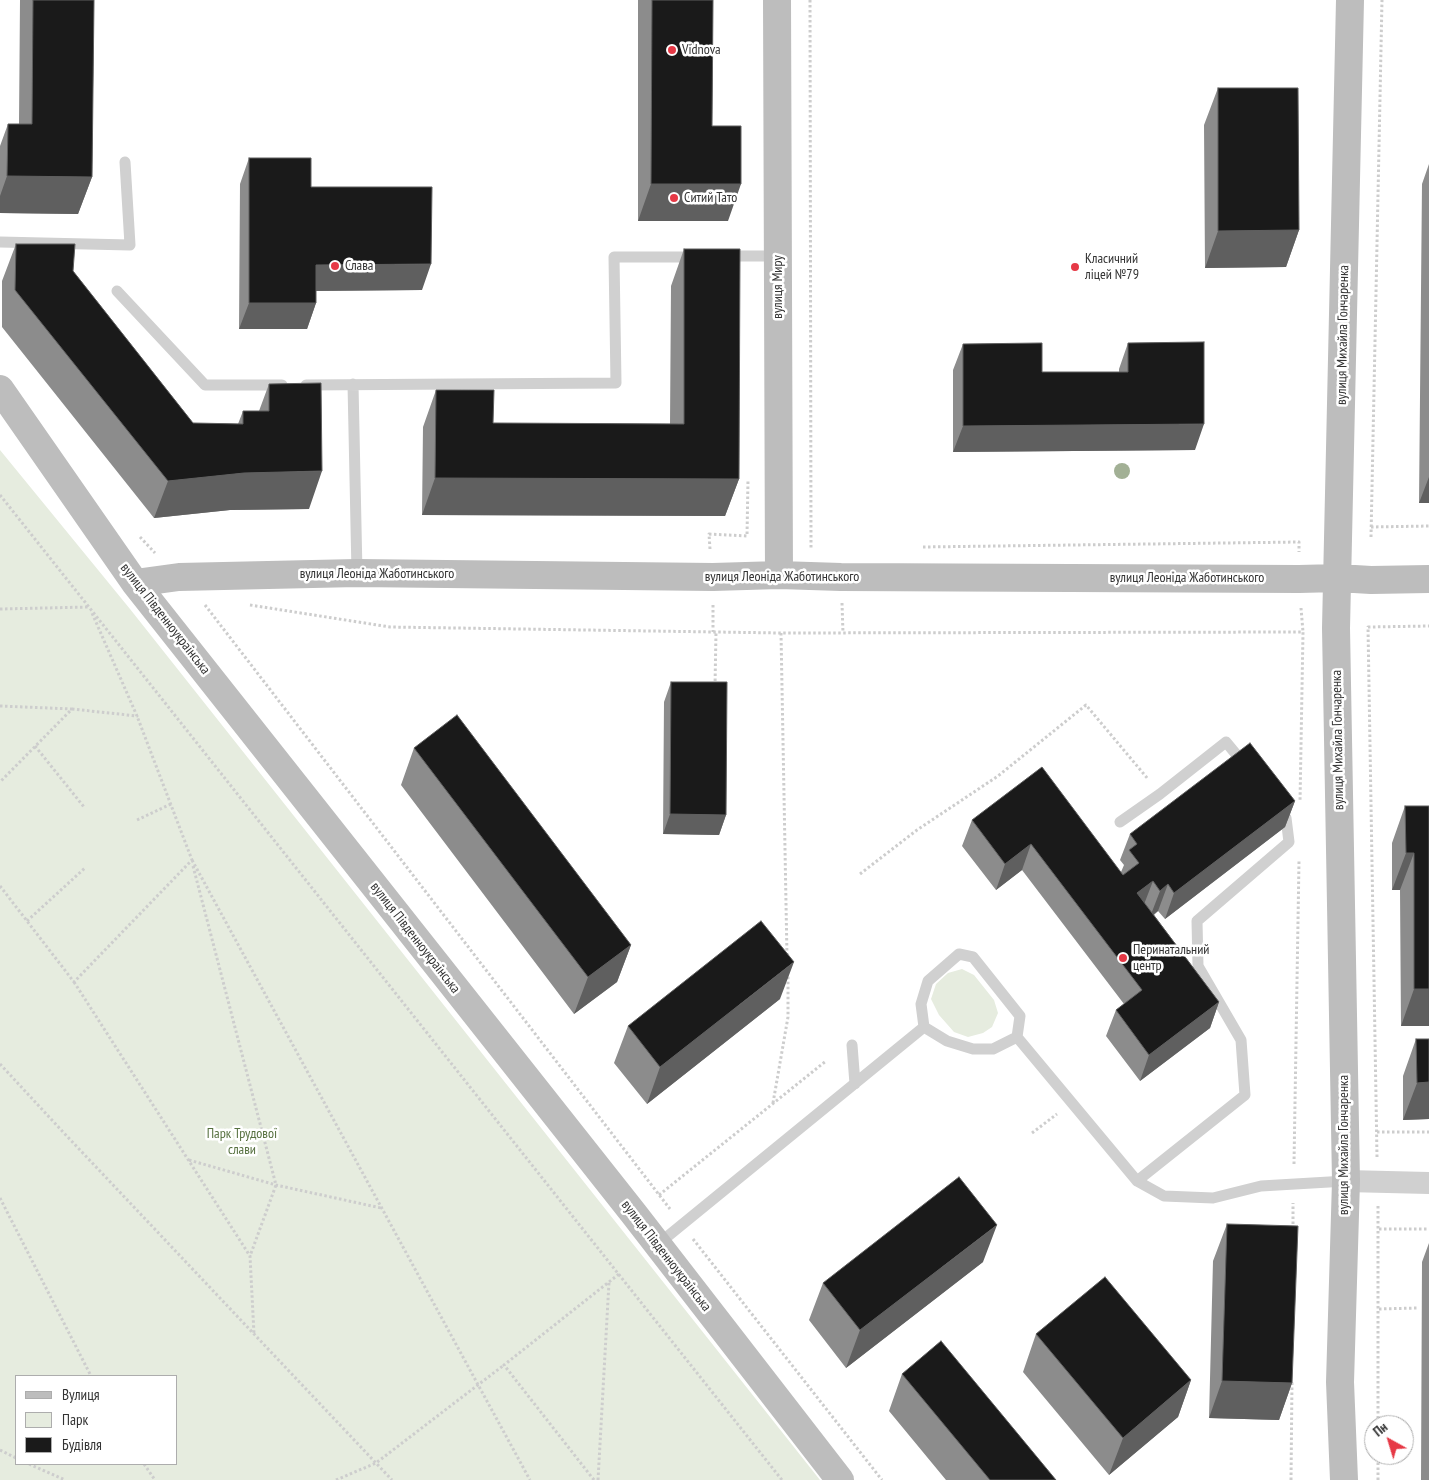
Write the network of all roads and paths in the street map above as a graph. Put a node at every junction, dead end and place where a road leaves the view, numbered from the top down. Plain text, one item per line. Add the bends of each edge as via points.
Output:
1 (777, 0) edge
2 (810, 0) edge
3 (1350, 0) edge
4 (1382, 0) edge
5 (125, 162) dead end
6 (0, 242) edge
7 (778, 256) junction
8 (117, 291) dead end
9 (353, 384) junction
10 (0, 388) edge
11 (748, 476) dead end
12 (0, 495) edge
13 (1429, 526) edge
14 (1371, 527) junction
15 (1371, 538) dead end
16 (819, 548) dead end
17 (357, 573) junction
18 (779, 574) junction
19 (713, 577) junction
20 (841, 577) junction
21 (1338, 578) junction
22 (1429, 579) edge
23 (135, 584) junction
24 (199, 598) dead end
25 (247, 605) dead end
26 (89, 607) junction
27 (0, 609) edge
28 (1429, 626) edge
29 (715, 632) junction
30 (781, 633) junction
31 (843, 633) junction
32 (715, 690) edge
33 (0, 706) edge
34 (72, 709) junction
35 (137, 716) junction
36 (35, 746) junction
37 (1250, 772) edge
38 (0, 782) edge
39 (1160, 794) junction
40 (1274, 803) edge
41 (170, 804) junction
42 (84, 807) dead end
43 (1300, 810) dead end
44 (137, 820) dead end
45 (1120, 822) dead end
46 (1299, 859) dead end
47 (192, 860) junction
48 (86, 868) dead end
49 (860, 874) dead end
50 (0, 886) edge
51 (27, 921) junction
52 (787, 958) edge
53 (788, 968) edge
54 (74, 982) junction
55 (924, 1027) junction
56 (1017, 1037) junction
57 (852, 1045) dead end
58 (826, 1061) dead end
59 (0, 1064) edge
60 (855, 1084) junction
61 (1071, 1102) junction
62 (773, 1103) junction
63 (1377, 1132) junction
64 (1429, 1132) edge
65 (1032, 1133) dead end
66 (189, 1160) junction
67 (1137, 1181) junction
68 (1346, 1181) junction
69 (1378, 1181) junction
70 (1429, 1182) edge
71 (1293, 1183) junction
72 (276, 1185) junction
73 (659, 1195) junction
74 (0, 1198) edge
75 (381, 1208) junction
76 (682, 1225) junction
77 (1379, 1229) junction
78 (1429, 1229) edge
79 (1293, 1232) edge
80 (657, 1246) junction
81 (250, 1256) junction
82 (619, 1274) junction
83 (609, 1282) junction
84 (1418, 1308) dead end
85 (1378, 1309) junction
86 (254, 1335) junction
87 (504, 1365) junction
88 (90, 1375) edge
89 (1292, 1381) edge
90 (478, 1385) junction
91 (1378, 1415) edge
92 (0, 1450) edge
93 (15, 1458) edge
94 (376, 1464) junction
95 (32, 1465) edge
96 (145, 1465) edge
97 (1378, 1465) edge
98 (65, 1480) edge
99 (155, 1480) edge
100 (336, 1480) edge
101 (392, 1480) edge
102 (530, 1480) edge
103 (594, 1480) edge
104 (598, 1480) edge
105 (782, 1480) edge
106 (840, 1480) edge
107 (882, 1480) edge
108 (1291, 1480) edge
109 (1344, 1480) edge
110 (1378, 1480) edge

1 - 7 street, вулиця Миру
2 - 16 path via 811,548
3 - 21 street, вулиця Михайла Гончаренка
4 - 14 path
5 - 6 lane via 130,245
7 - 9 lane via 614,257 616,383
7 - 18 street, вулиця Миру
8 - 9 lane via 205,385
9 - 17 lane
10 - 23 street, вулиця Південноукраїнська
11 - 19 path via 748,536 709,534
12 - 26 path
13 - 14 path
14 - 15 path
17 - 19 street, вулиця Леоніда Жаботинського
17 - 23 street, вулиця Леоніда Жаботинського via 179,576
18 - 19 street, вулиця Леоніда Жаботинського
18 - 20 street, вулиця Леоніда Жаботинського
19 - 29 path
20 - 21 street, вулиця Леоніда Жаботинського
20 - 31 path
21 - 22 street, вулиця Леоніда Жаботинського
21 - 68 street, вулиця Михайла Гончаренка via 1336,638
23 - 80 street, вулиця Південноукраїнська
24 - 73 path
25 - 29 path via 390,627
26 - 27 path
26 - 35 path
26 - 82 path
28 - 63 path via 1368,627
29 - 30 path
29 - 32 path
30 - 31 path
30 - 52 path
31 - 43 path via 1303,632
33 - 34 path
34 - 35 path
34 - 36 path
35 - 41 path
36 - 38 path
36 - 42 path
37 - 39 lane via 1226,742
39 - 45 lane
39 - 49 path via 1086,705 998,776 917,830
40 - 67 lane via 1286,818 1289,842 1197,922 1198,966 1241,1040 1245,1095
41 - 44 path
41 - 47 path
46 - 71 path
47 - 54 path
47 - 72 path
47 - 75 path
48 - 51 path
50 - 51 path
51 - 54 path
53 - 62 path via 788,1018
54 - 66 path
55 - 56 lane via 947,1041 973,1049 993,1049
55 - 56 lane via 921,1004 928,981 959,954 973,957 1020,1016
55 - 60 lane
56 - 61 lane
57 - 60 lane
58 - 62 path
59 - 86 path
60 - 76 lane
61 - 65 path
61 - 67 lane
62 - 73 path
63 - 64 path
63 - 69 path
66 - 72 path
66 - 81 path
67 - 71 lane via 1164,1196 1213,1198 1261,1186
68 - 69 street
68 - 71 lane
68 - 109 street, вулиця Михайла Гончаренка via 1340,1382
69 - 70 street
69 - 77 path
71 - 79 path
72 - 75 path
72 - 81 path
73 - 76 path
74 - 88 path
75 - 90 path
76 - 80 lane
76 - 107 path
77 - 78 path
77 - 85 path
80 - 106 street, вулиця Південноукраїнська
81 - 86 path
82 - 83 path
82 - 105 path
83 - 87 path
83 - 104 path
84 - 85 path
85 - 91 path
86 - 94 path
87 - 90 path
87 - 103 path
89 - 108 path
90 - 94 path
90 - 102 path
92 - 93 path
94 - 100 path
94 - 101 path
95 - 98 path
96 - 99 path
97 - 110 path

